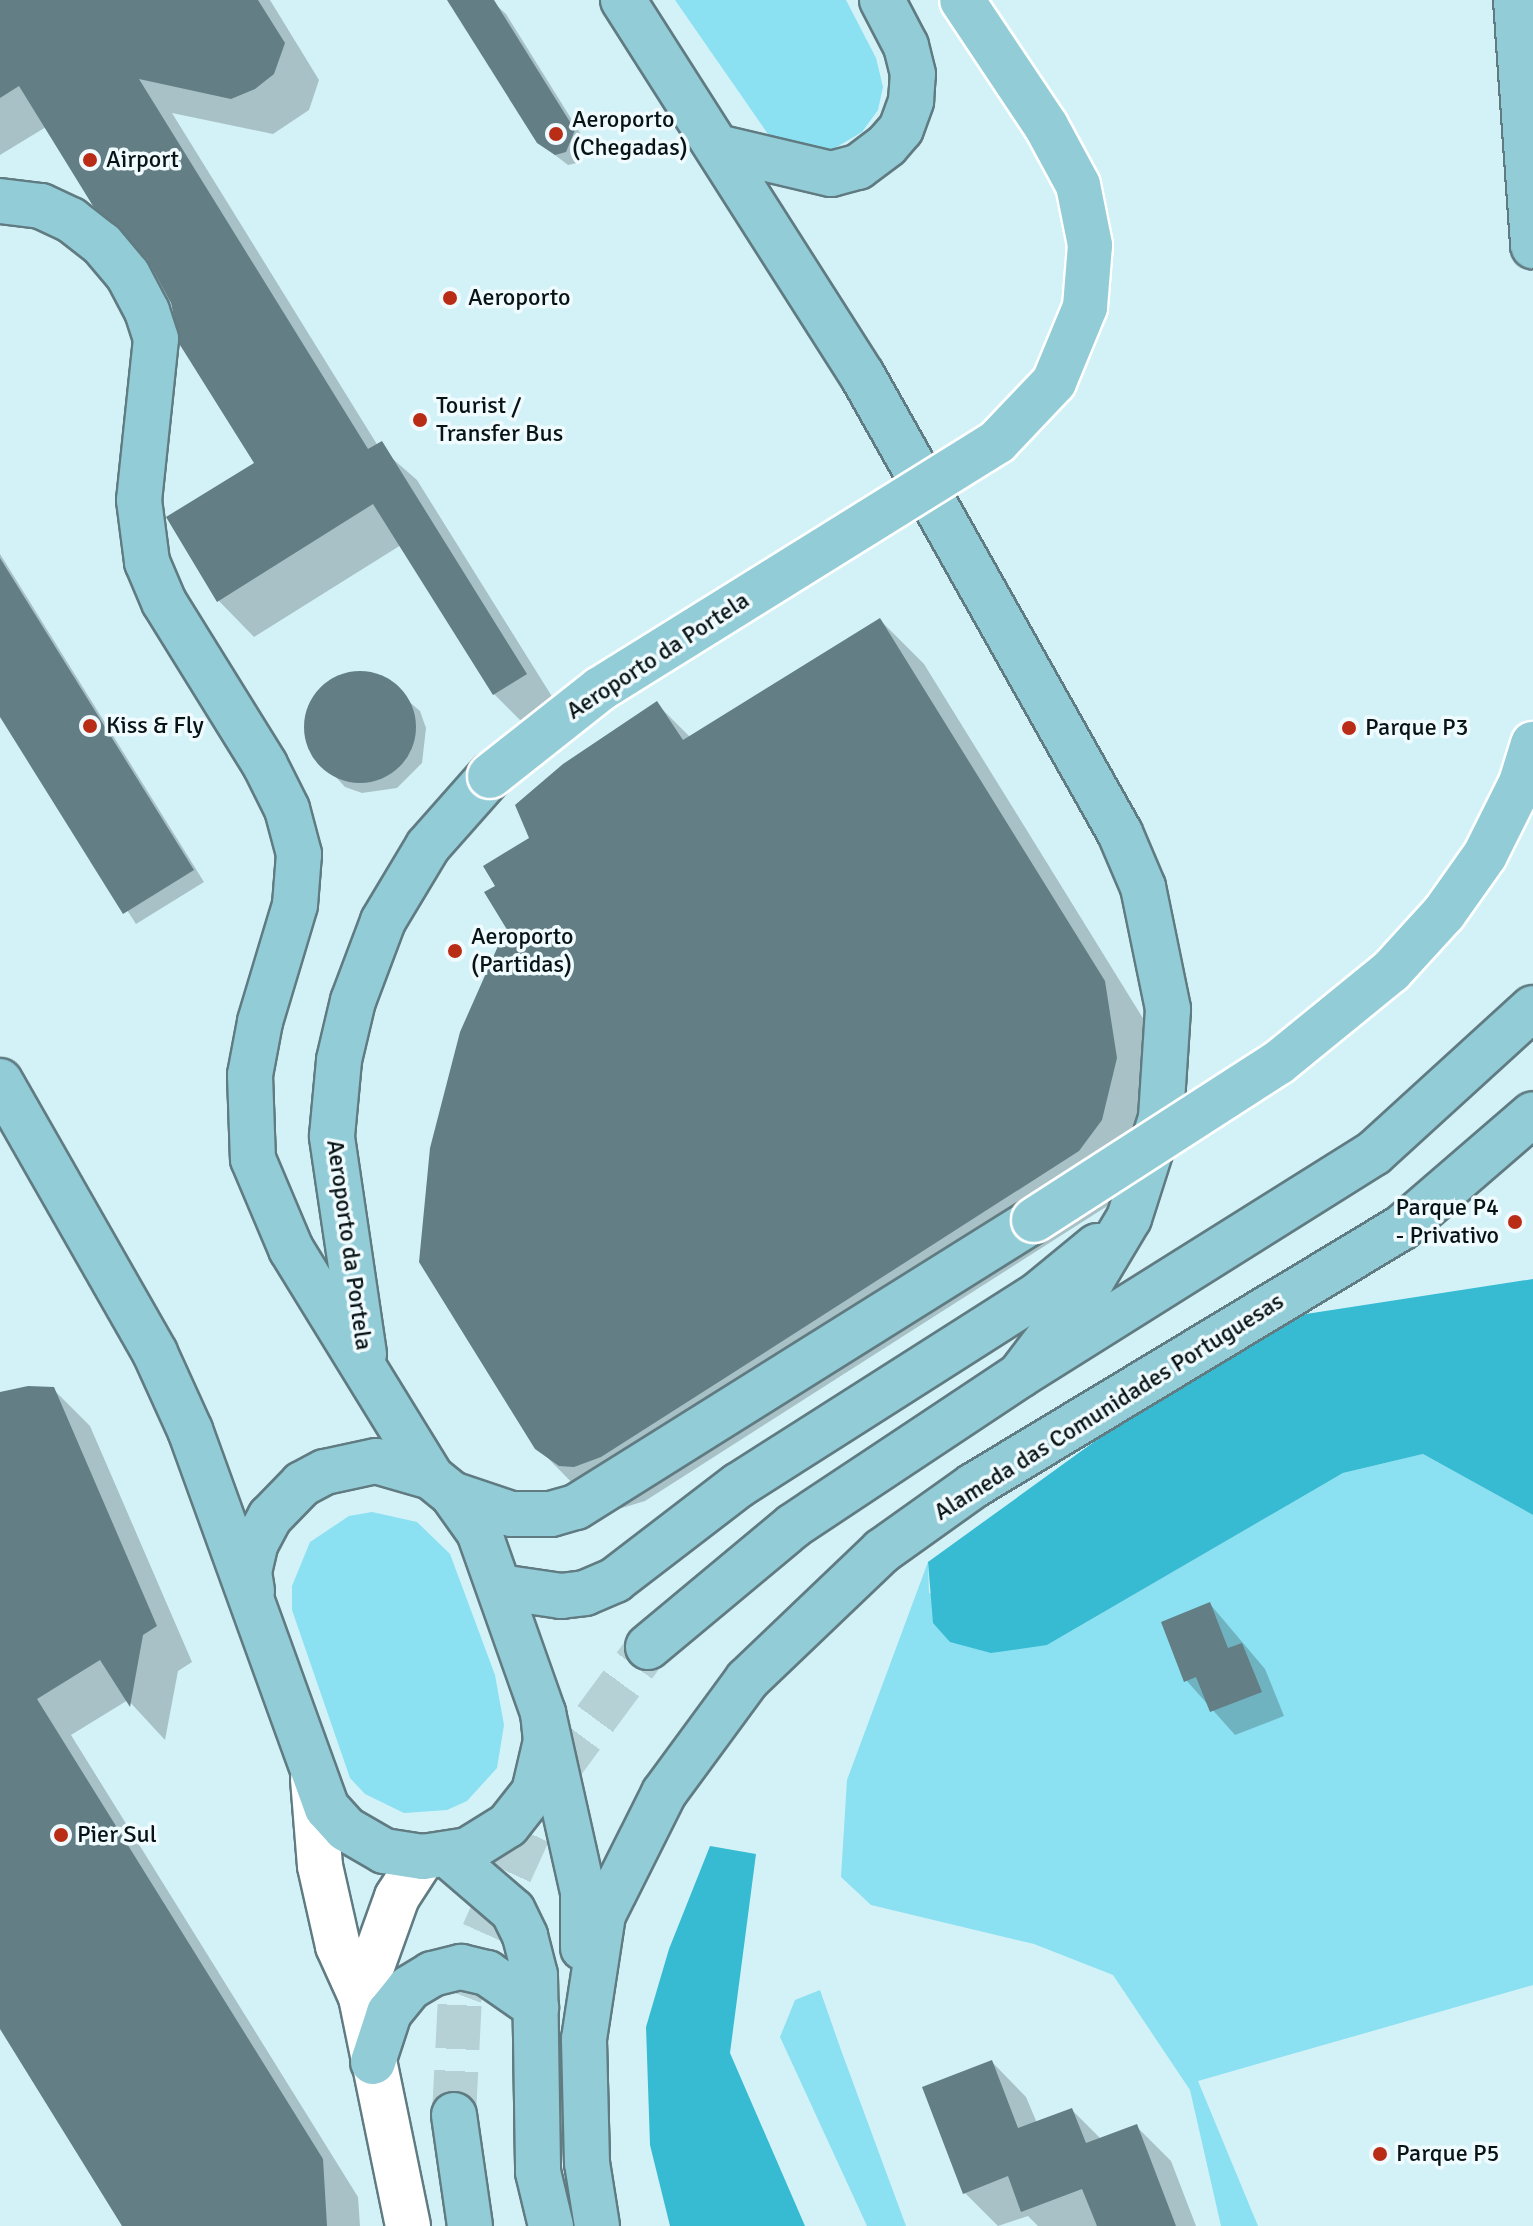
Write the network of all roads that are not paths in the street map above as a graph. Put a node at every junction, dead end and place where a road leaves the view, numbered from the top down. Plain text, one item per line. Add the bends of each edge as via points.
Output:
1 (623, 0) edge
2 (882, 0) edge
3 (962, 0) edge
4 (1516, 0) edge
5 (721, 148) junction
6 (0, 201) edge
7 (1533, 246) edge
8 (1533, 744) edge
9 (1533, 1008) edge
10 (0, 1081) edge
11 (1533, 1114) edge
12 (1129, 1218) junction
13 (367, 1368) junction
14 (1020, 1375) junction
15 (442, 1486) junction
16 (500, 1587) junction
17 (255, 1608) junction
18 (648, 1647) tunnel mouth
19 (543, 1713) junction
20 (313, 1779) junction
21 (436, 1857) junction
22 (361, 1997) junction
23 (536, 2007) junction
24 (584, 2039) junction
25 (373, 2062) junction
26 (454, 2115) tunnel mouth
27 (408, 2226) edge
28 (470, 2226) edge
29 (551, 2226) edge
30 (597, 2226) edge

1 - 5 main road
2 - 5 main road via 906,46 913,74 901,129 887,145 858,167 831,174
3 - 13 main road, Aeroporto da Portela, bridge via 1046,126 1078,185 1090,245 1085,307 1054,382 997,442 600,689 490,776 428,846 383,921 353,1001 339,1060 332,1136
4 - 7 main road
5 - 12 main road via 908,454 1120,833 1143,887 1168,1009 1168,1063 1161,1118
6 - 13 main road via 41,206 102,244 128,275 151,325 154,371 139,500 147,562 164,602 265,765 287,809 299,854 295,905 250,1075 253,1159 291,1249
8 - 15 main road, bridge via 1521,783 1485,855 1444,913 1391,971 1278,1063 576,1507 551,1514 511,1514
9 - 14 main road via 1374,1153
10 - 17 main road via 155,1353 190,1430
11 - 24 main road, Alameda das Comunidades Portuguesas via 1401,1228 973,1486 882,1551 814,1614 747,1680 701,1737 652,1816 603,1915
12 - 14 main road via 1092,1280
12 - 16 main road via 1040,1293 739,1485 615,1580 561,1596
13 - 15 main road
14 - 18 main road via 793,1526
15 - 16 main road via 472,1516
15 - 17 main road via 376,1461 354,1463 302,1484 270,1517 255,1545 249,1572
16 - 19 main road
17 - 20 main road
19 - 21 main road via 546,1741 534,1792 492,1838
19 - 24 main road via 583,1892
20 - 21 main road via 327,1808 354,1834 384,1851
20 - 22 street via 320,1866 335,1933
21 - 22 street via 397,1897
21 - 23 main road via 513,1911 525,1936
22 - 25 street
23 - 25 main road via 487,1973 461,1967 432,1974 409,1988 389,2013
23 - 29 main road via 538,2172
24 - 30 main road, Alameda das Comunidades Portuguesas via 587,2163
25 - 27 street
26 - 28 main road

